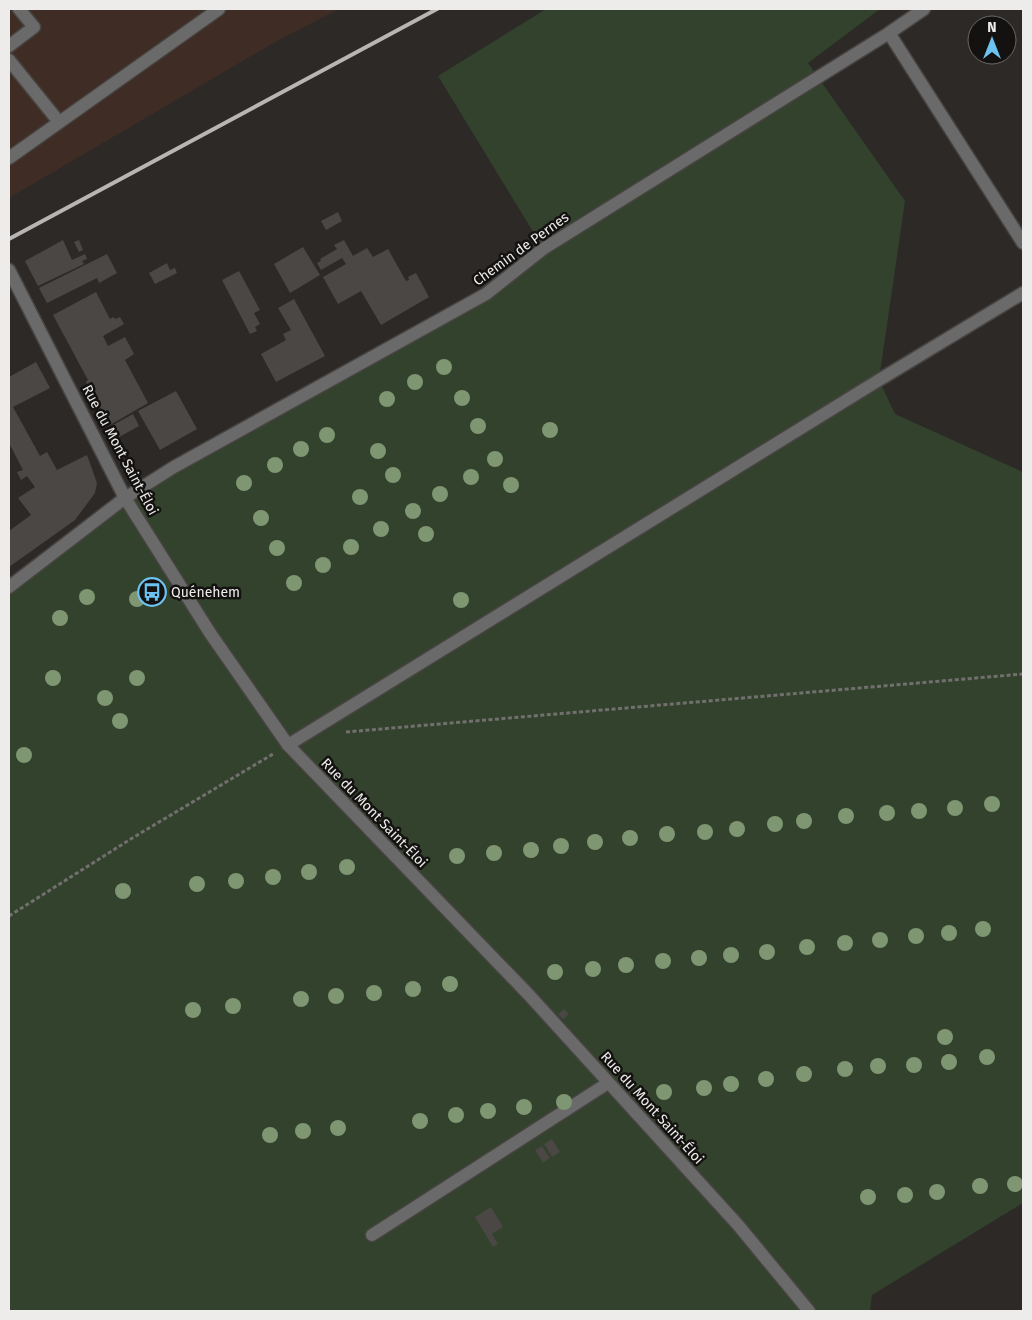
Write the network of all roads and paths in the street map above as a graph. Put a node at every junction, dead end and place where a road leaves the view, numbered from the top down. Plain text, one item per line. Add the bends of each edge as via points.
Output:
1 (19, 9) edge
2 (220, 9) edge
3 (924, 9) edge
4 (889, 33) junction
5 (9, 46) edge
6 (9, 60) edge
7 (59, 122) junction
8 (9, 158) edge
9 (1023, 243) edge
10 (9, 270) edge
11 (1023, 293) edge
12 (125, 498) junction
13 (9, 587) edge
14 (1023, 674) edge
15 (342, 733) dead end
16 (288, 746) junction
17 (9, 916) edge
18 (608, 1083) junction
19 (372, 1235) dead end
20 (809, 1311) edge

1 - 5 street via 34,27
2 - 7 street
3 - 4 street, Chemin de Pernes
4 - 9 street
4 - 12 street, Chemin de Pernes via 543,249 486,294 174,467
6 - 7 street
7 - 8 street
10 - 12 street, Rue du Mont Saint-Éloi
11 - 16 street
12 - 13 street, Chemin de Pernes
12 - 16 street, Rue du Mont Saint-Éloi via 210,633
14 - 15 path
16 - 17 path
16 - 18 street, Rue du Mont Saint-Éloi via 528,995
18 - 19 street
18 - 20 street, Rue du Mont Saint-Éloi via 738,1225

